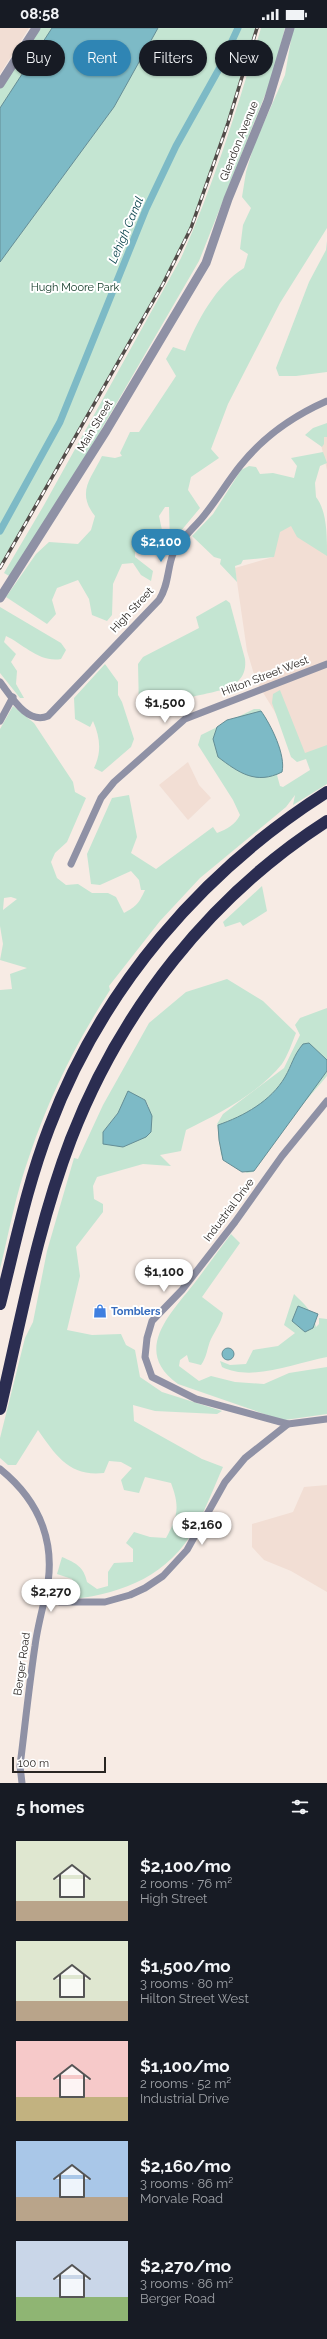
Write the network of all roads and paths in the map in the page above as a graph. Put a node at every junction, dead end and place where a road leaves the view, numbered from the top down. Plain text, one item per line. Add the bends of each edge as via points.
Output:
1 (36, 28) edge
2 (290, 28) edge
3 (0, 84) edge
4 (206, 263) joint
5 (327, 401) edge
6 (0, 598) edge
7 (327, 664) edge
8 (0, 682) edge
9 (12, 697) junction
10 (0, 721) edge
11 (327, 792) edge
12 (327, 821) edge
13 (71, 864) dead end
14 (327, 1101) edge
15 (0, 1304) edge
16 (0, 1407) edge
17 (327, 1419) edge
18 (288, 1424) junction
19 (0, 1469) edge
20 (45, 1598) junction
21 (22, 1783) edge

1 - 3 street
2 - 4 street, Glendon Avenue via 268,102 228,199
4 - 6 street, Main Street via 106,431
5 - 9 street, High Street via 300,413 277,429 240,466 206,514 176,548 167,585 159,600 48,716 32,717
7 - 13 street, Hilton Street West via 185,719 114,782 102,798
8 - 9 street, High Street
9 - 10 street
11 - 15 highway via 270,832 200,893 157,941 116,997 77,1064 48,1130 25,1204
12 - 16 highway via 264,867 212,915 169,965 119,1039 79,1120 58,1176
14 - 18 street, Industrial Drive via 282,1156 182,1290 152,1321 147,1338 145,1357 152,1377 196,1399
17 - 18 street
18 - 20 street via 234,1468 187,1550 163,1576 130,1595 105,1602 60,1602
19 - 20 street, Berger Road via 28,1496 44,1526 49,1563
20 - 21 street, Berger Road via 31,1676 20,1766

